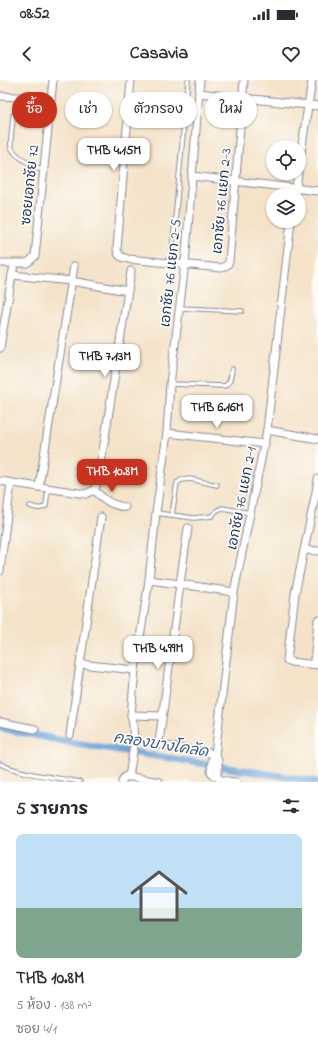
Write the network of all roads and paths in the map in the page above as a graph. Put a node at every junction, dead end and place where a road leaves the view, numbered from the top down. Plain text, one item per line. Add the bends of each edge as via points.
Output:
1 (53, 80) edge
2 (131, 80) edge
3 (188, 80) edge
4 (200, 80) edge
5 (244, 80) edge
6 (312, 80) edge
7 (243, 92) edge
8 (199, 93) junction
9 (205, 94) edge
10 (0, 96) edge
11 (12, 97) edge
12 (257, 99) edge
13 (309, 105) junction
14 (318, 106) edge
15 (12, 128) edge
16 (240, 128) edge
17 (303, 140) edge
18 (44, 171) junction
19 (192, 176) junction
20 (236, 182) junction
21 (271, 188) edge
22 (318, 191) edge
23 (306, 192) edge
24 (290, 228) edge
25 (0, 263) edge
26 (170, 263) junction
27 (14, 264) junction
28 (185, 264) junction
29 (74, 266) dead end
30 (132, 271) dead end
31 (12, 275) junction
32 (71, 282) junction
33 (128, 291) junction
34 (180, 308) junction
35 (242, 311) dead end
36 (0, 348) edge
37 (232, 369) dead end
38 (170, 384) junction
39 (267, 430) junction
40 (167, 432) junction
41 (318, 439) edge
42 (265, 444) junction
43 (318, 479) edge
44 (0, 481) edge
45 (12, 483) junction
46 (218, 486) dead end
47 (39, 487) junction
48 (48, 488) junction
49 (94, 490) junction
50 (317, 492) edge
51 (30, 506) dead end
52 (125, 507) dead end
53 (156, 513) junction
54 (251, 513) junction
55 (172, 515) junction
56 (101, 517) dead end
57 (188, 528) dead end
58 (305, 550) junction
59 (318, 551) edge
60 (0, 571) edge
61 (149, 580) junction
62 (180, 584) junction
63 (234, 592) junction
64 (318, 620) edge
65 (80, 664) junction
66 (316, 665) edge
67 (135, 670) junction
68 (131, 715) junction
69 (162, 716) junction
70 (0, 722) edge
71 (35, 729) dead end
72 (70, 735) dead end
73 (215, 757) junction
74 (0, 764) edge
75 (129, 777) junction
76 (80, 782) edge
77 (122, 782) edge
78 (159, 782) edge
79 (236, 782) edge

1 - 18 street, ซอยเอกชัย 72
2 - 26 street, เอกชัย 76 แยก 2-3 via 118,254 128,259
3 - 26 lane
4 - 8 street, เอกชัย 76 แยก 2-5
5 - 7 street, เอกชัย 76 แยก 2-3
6 - 13 street
8 - 9 street
8 - 19 street, เอกชัย 76 แยก 2-5
10 - 11 street
12 - 13 street
13 - 14 street
13 - 17 street
15 - 18 lane via 11,146 16,153
16 - 20 street, เอกชัย 76 แยก 2-3
18 - 27 street, ซอยเอกชัย 72 via 35,256 27,263
19 - 20 street
19 - 28 street, เอกชัย 76 แยก 2-5
20 - 21 street
20 - 28 street, เอกชัย 76 แยก 2-3 via 229,262 220,268
22 - 23 street
24 - 39 street, เอกชัย 76 แยก 2-1
25 - 27 street, ซอยเอกชัย 72
26 - 28 street, เอกชัย 76 แยก 2-3
27 - 31 street
28 - 34 street, เอกชัย 76 แยก 2-5
29 - 32 street
30 - 33 street
31 - 32 street
31 - 36 street
32 - 33 street
32 - 47 street
33 - 49 street via 98,482
34 - 35 lane
34 - 38 street, เอกชัย 76 แยก 2-5
37 - 38 lane via 229,383 224,386
38 - 40 street, เอกชัย 76 แยก 2-5
39 - 41 street
39 - 42 street, เอกชัย 76 แยก 2-1
40 - 42 street
40 - 53 street, เอกชัย 76 แยก 2-5
42 - 54 street, เอกชัย 76 แยก 2-1
43 - 50 street
44 - 45 street
45 - 47 street
45 - 60 street
46 - 55 lane via 190,479 181,480
47 - 48 street
48 - 49 street via 86,494
48 - 51 lane via 46,506 38,509
49 - 52 street via 116,506
50 - 58 street
53 - 55 lane
53 - 61 street, เอกชัย 76 แยก 2-5
54 - 55 lane via 222,508 212,516 206,517
54 - 63 street, เอกชัย 76 แยก 2-1
56 - 65 street
57 - 62 street
58 - 59 street
58 - 66 street via 295,594 287,661
61 - 62 street
61 - 67 street, เอกชัย 76 แยก 2-5
62 - 63 street
62 - 69 street
63 - 73 street, เอกชัย 76 แยก 2-1
64 - 66 street
65 - 67 street
65 - 72 street
67 - 68 street, เอกชัย 76 แยก 2-5
68 - 69 street
68 - 75 street, เอกชัย 76 แยก 2-5 via 134,745
69 - 73 street via 159,742 162,745
70 - 71 street
73 - 79 street, เอกชัย 76 แยก 2-1 via 215,774 220,780
74 - 76 lane
75 - 77 street via 126,776
75 - 78 street

